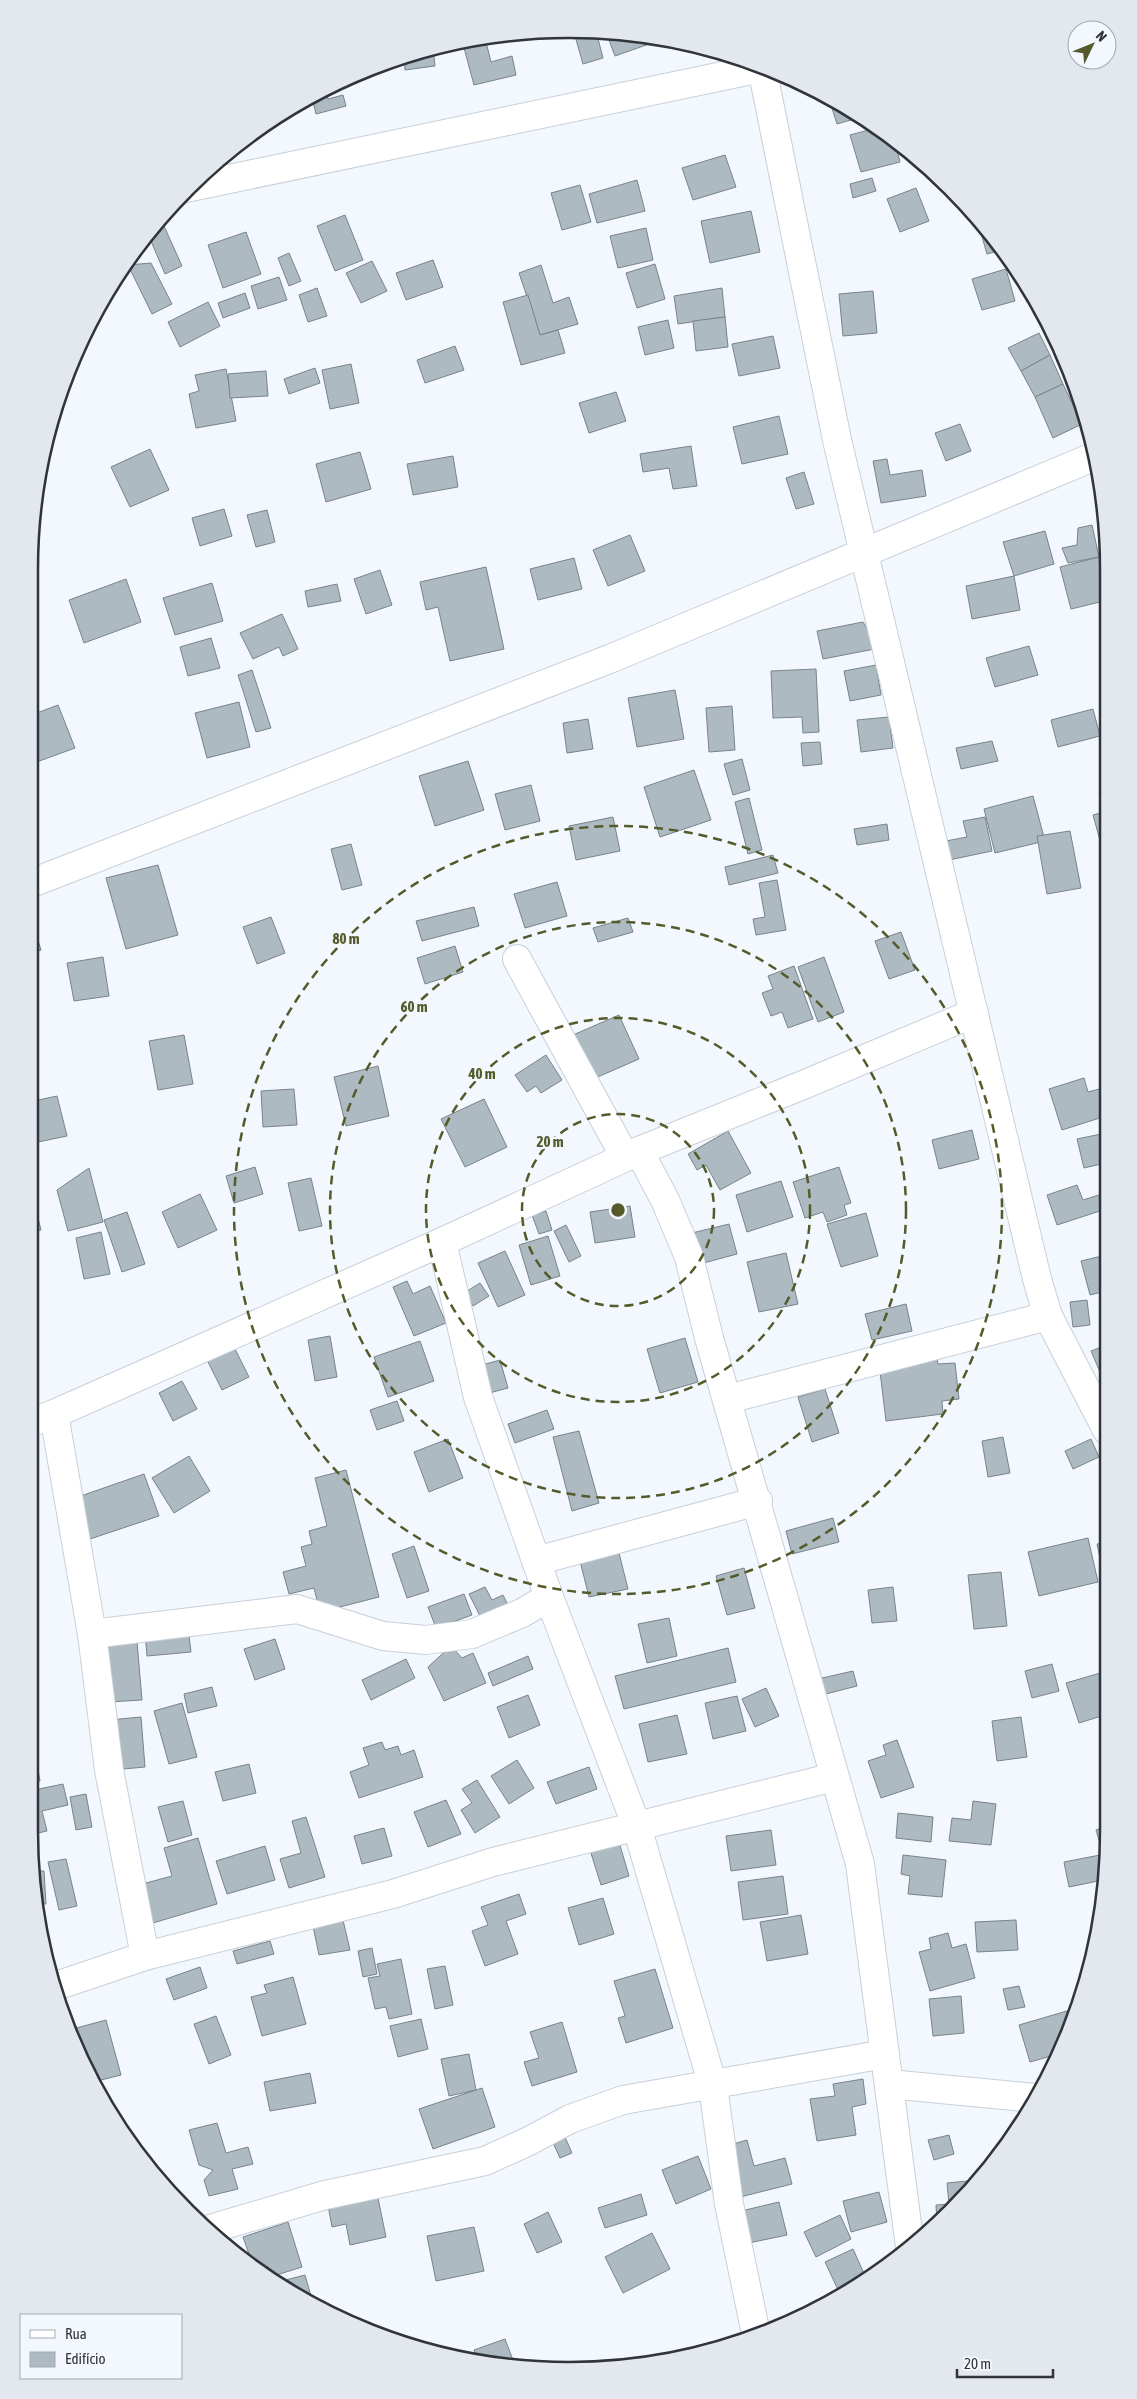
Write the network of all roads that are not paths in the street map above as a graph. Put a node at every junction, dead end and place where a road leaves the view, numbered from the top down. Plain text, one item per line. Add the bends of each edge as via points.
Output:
1 (752, 71) edge
2 (765, 76) edge
3 (202, 185) edge
4 (1088, 459) edge
5 (863, 552) junction
6 (38, 881) edge
7 (517, 959) dead end
8 (974, 1013) junction
9 (632, 1154) junction
10 (442, 1242) junction
11 (1048, 1316) junction
12 (728, 1399) junction
13 (54, 1414) junction
14 (1100, 1416) edge
15 (38, 1420) edge
16 (758, 1500) junction
17 (536, 1561) junction
18 (549, 1597) junction
19 (92, 1634) junction
20 (834, 1777) junction
21 (637, 1827) junction
22 (145, 1956) junction
23 (61, 1984) edge
24 (885, 2054) junction
25 (889, 2084) junction
26 (713, 2086) junction
27 (1027, 2097) edge
28 (215, 2228) edge
29 (909, 2238) edge
30 (755, 2327) edge

1 - 3 street
2 - 5 street via 813,324
4 - 5 street
5 - 6 street via 612,658
5 - 8 street
7 - 9 street
8 - 9 street via 804,1086
8 - 11 street
9 - 10 street
9 - 12 street via 665,1200 689,1257
10 - 13 street
10 - 17 street via 478,1397
11 - 12 street
11 - 14 street
12 - 16 street
13 - 15 street
13 - 19 street
16 - 17 street
16 - 20 street
17 - 18 street
18 - 19 street via 522,1613 472,1634 426,1640 384,1636 297,1609
18 - 21 street
19 - 22 street via 109,1770
20 - 21 street
20 - 24 street via 860,1864
21 - 22 street via 493,1862 393,1894
21 - 26 street
22 - 23 street
24 - 25 street
24 - 26 street
25 - 27 street
25 - 29 street
26 - 28 street via 623,2100 570,2119 485,2161 326,2196
26 - 30 street via 729,2204

